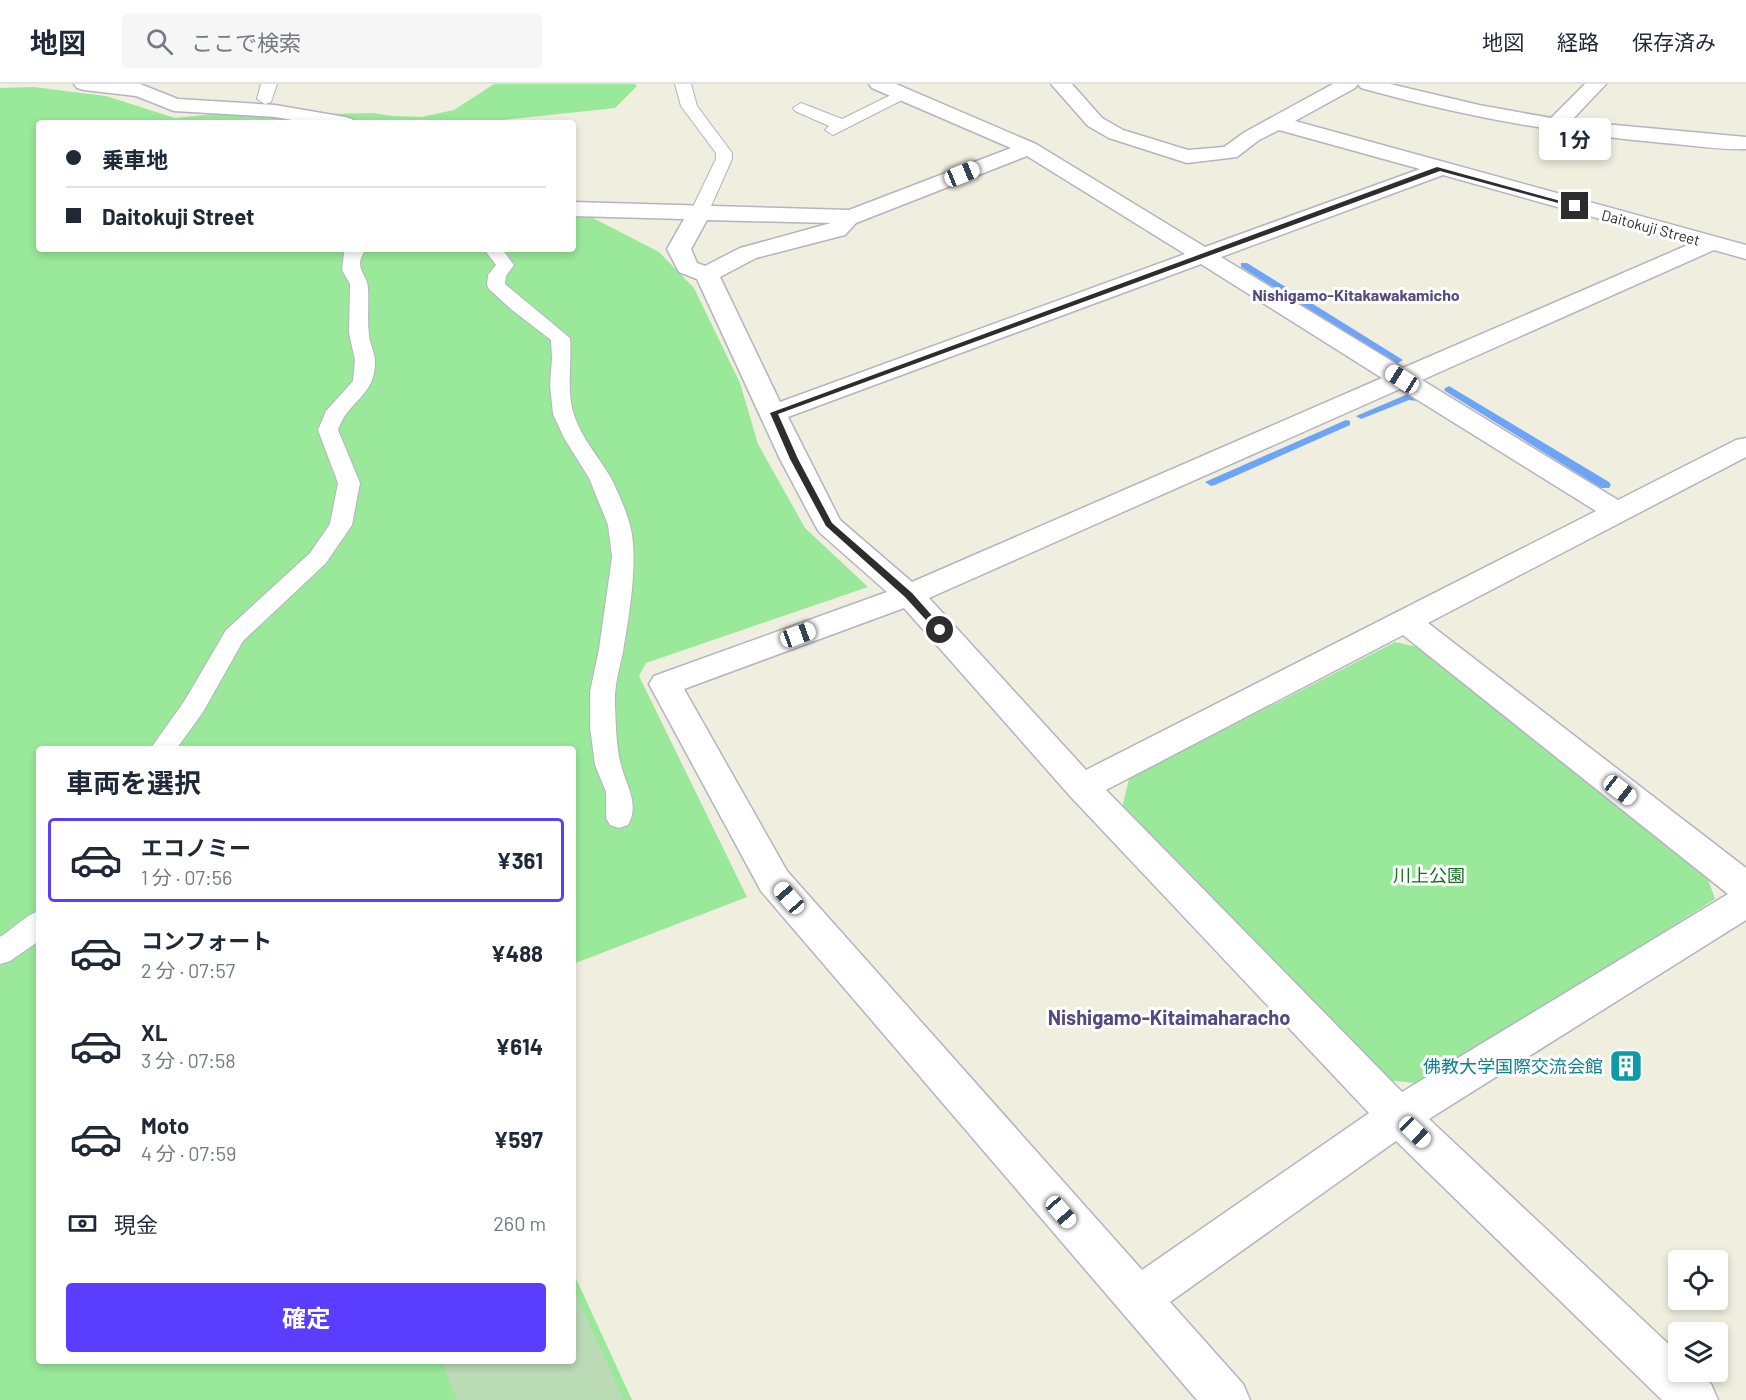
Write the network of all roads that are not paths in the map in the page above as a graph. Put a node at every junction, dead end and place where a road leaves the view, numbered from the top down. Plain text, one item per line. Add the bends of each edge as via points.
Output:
1 (84, 84) edge
2 (683, 84) edge
3 (879, 84) edge
4 (1348, 84) edge
5 (1368, 84) edge
6 (1596, 84) edge
7 (1063, 85) edge
8 (138, 87) edge
9 (903, 94) junction
10 (801, 108) dead end
11 (328, 120) edge
12 (1279, 123) junction
13 (1557, 124) junction
14 (1745, 143) edge
15 (1029, 148) junction
16 (1439, 169) junction
17 (576, 209) edge
18 (699, 213) junction
19 (852, 217) junction
20 (1711, 243) junction
21 (354, 252) edge
22 (495, 252) edge
23 (1746, 252) edge
24 (1203, 255) junction
25 (707, 274) junction
26 (1402, 379) junction
27 (774, 413) junction
28 (1746, 446) edge
29 (1617, 512) junction
30 (909, 595) junction
31 (1405, 621) junction
32 (165, 746) edge
33 (1082, 787) junction
34 (619, 818) dead end
35 (1746, 888) edge
36 (1746, 902) edge
37 (36, 926) edge
38 (0, 952) edge
39 (1398, 1116) junction
40 (1137, 1299) junction
41 (1227, 1400) edge
42 (1695, 1400) edge

1 - 8 street
2 - 18 lane via 689,106 724,153
3 - 9 street
4 - 12 street
5 - 13 street via 1413,97
6 - 13 street
7 - 12 street via 1095,122 1116,134 1187,157 1230,153 1252,136
8 - 11 street via 174,105 275,111
9 - 10 lane via 837,128
9 - 15 street
12 - 16 street, Daitokuji Street
13 - 14 street via 1603,132
15 - 19 street
15 - 24 street
16 - 20 street, Daitokuji Street
16 - 24 street
17 - 18 street
18 - 19 street
18 - 25 street via 679,249 687,267
19 - 25 street via 837,231 748,253
20 - 23 street, Daitokuji Street
20 - 26 street
21 - 32 lane via 351,270 359,284 363,382 333,415 328,430 349,483 341,525 318,558 234,636 194,706
22 - 34 lane via 505,265 496,275 496,285 509,300 560,338 563,414 600,478 619,525 623,557 602,692 608,765 619,792
24 - 26 street
24 - 27 street
25 - 27 street
26 - 29 street
26 - 30 street
27 - 30 street via 829,525
28 - 29 street
29 - 31 street
30 - 33 street
30 - 40 street via 665,684 774,881
31 - 33 street
31 - 35 street
33 - 39 street
36 - 39 street
37 - 38 lane
39 - 40 street
39 - 42 street
40 - 41 street

